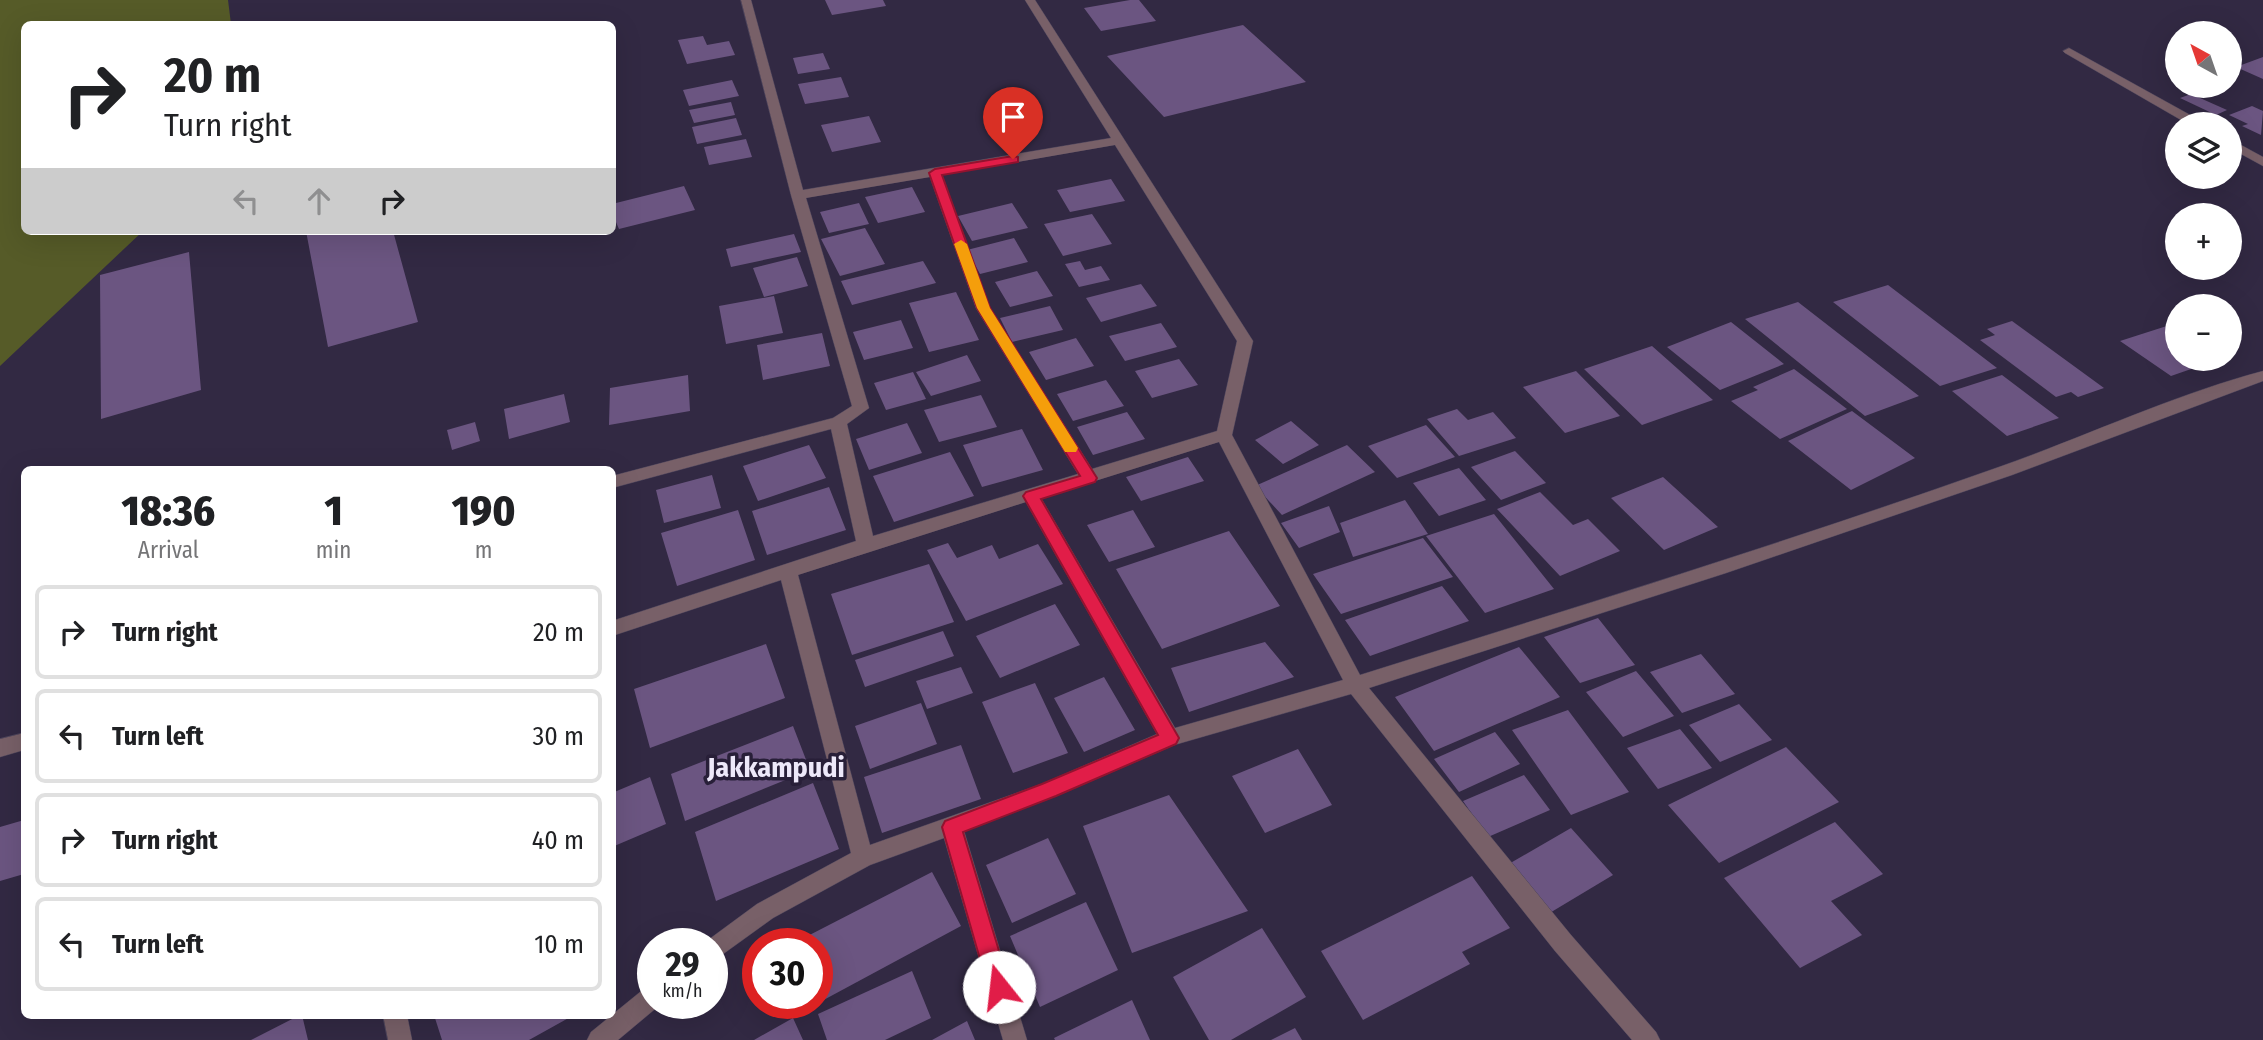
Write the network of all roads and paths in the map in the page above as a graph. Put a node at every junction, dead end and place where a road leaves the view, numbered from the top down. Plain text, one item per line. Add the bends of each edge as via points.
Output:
1 (746, 0) edge
2 (1030, 0) edge
3 (2069, 51) dead end
4 (2176, 112) edge
5 (1118, 141) junction
6 (2242, 150) edge
7 (2263, 162) edge
8 (935, 173) junction
9 (798, 195) junction
10 (2263, 376) edge
11 (838, 422) junction
12 (1224, 435) junction
13 (1089, 478) junction
14 (616, 481) edge
15 (1031, 496) junction
16 (866, 545) junction
17 (788, 573) junction
18 (616, 628) edge
19 (1355, 685) junction
20 (1170, 738) junction
21 (21, 743) edge
22 (0, 748) edge
23 (952, 827) junction
24 (863, 858) junction
25 (728, 939) edge
26 (637, 1009) edge
27 (396, 1019) edge
28 (400, 1040) edge
29 (599, 1040) edge
30 (1015, 1040) edge
31 (1648, 1040) edge

1 - 9 street
2 - 5 street
3 - 4 street
5 - 8 street
5 - 12 street via 1245,341
6 - 7 street
8 - 9 street
8 - 13 street via 984,308
9 - 11 street via 861,408
10 - 19 street via 1889,511
11 - 14 street
11 - 16 street
12 - 13 street
12 - 19 street
13 - 15 street
15 - 16 street
15 - 20 street
16 - 17 street
17 - 18 street
17 - 24 street
19 - 20 street
19 - 31 street via 1563,943
20 - 23 street
21 - 22 street
23 - 24 street
23 - 30 street
24 - 25 street via 765,911
26 - 29 street
27 - 28 street

